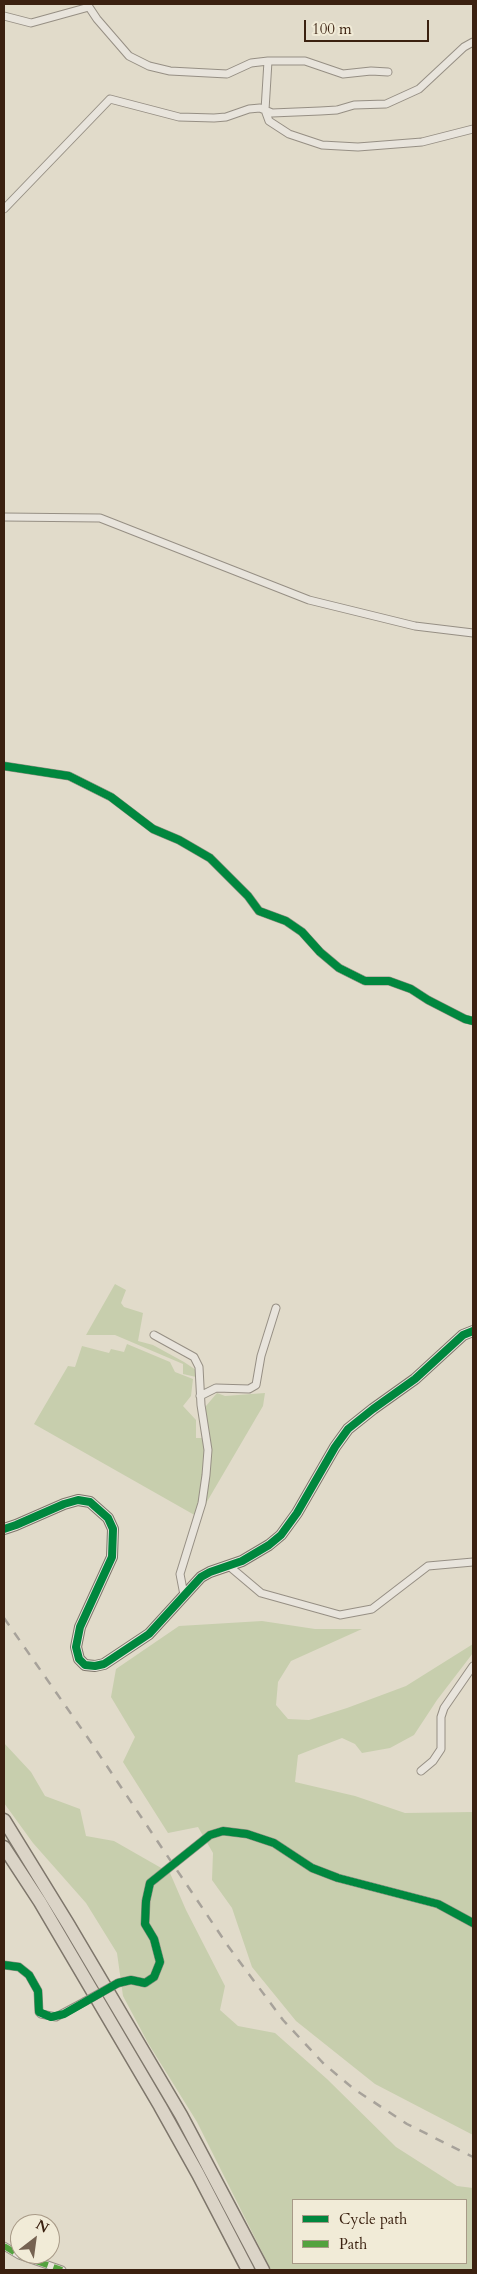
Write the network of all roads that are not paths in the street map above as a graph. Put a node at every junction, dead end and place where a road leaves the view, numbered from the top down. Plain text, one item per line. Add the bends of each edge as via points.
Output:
1 (88, 5) edge
2 (4, 16) edge
3 (473, 42) edge
4 (268, 61) junction
5 (388, 72) dead end
6 (265, 110) junction
7 (473, 129) edge
8 (4, 209) edge
9 (4, 517) edge
10 (473, 633) edge
11 (4, 766) edge
12 (473, 1021) edge
13 (276, 1308) dead end
14 (472, 1330) edge
15 (154, 1335) dead end
16 (200, 1396) junction
17 (4, 1528) edge
18 (473, 1562) edge
19 (229, 1566) junction
20 (184, 1595) junction
21 (473, 1666) edge
22 (421, 1771) dead end
23 (4, 1820) edge
24 (4, 1846) edge
25 (473, 1923) edge
26 (4, 1964) edge
27 (4, 2246) edge
28 (62, 2270) edge
29 (248, 2270) edge
30 (263, 2270) edge

1 - 2 street via 31,23
1 - 4 street via 129,56 149,66 170,71 227,74 251,63
3 - 6 street via 419,89 386,104 320,111 272,113
4 - 5 street via 305,61 343,74
4 - 6 street
6 - 7 street via 269,121 276,127 322,145 358,147 422,142
6 - 8 street via 249,108 214,118 179,117 110,99
9 - 10 street via 100,518 309,600 414,626
11 - 12 street via 69,776 97,789 132,811 154,830 210,858 259,911 286,921 302,932 339,968 365,981 389,981 412,989 450,1012
13 - 16 street via 256,1385 249,1389 216,1388
14 - 19 street via 355,1422 335,1447 281,1535
15 - 16 street via 197,1361
16 - 20 street via 208,1450 206,1475 202,1503 180,1574
17 - 20 street via 78,1500 90,1502 111,1521 112,1557 76,1639 79,1659 88,1666 104,1664 149,1634
18 - 19 street via 428,1566 372,1609 340,1614 261,1593
19 - 20 street via 202,1577
21 - 22 street via 444,1708 441,1749
23 - 30 highway via 181,2115
24 - 29 highway via 160,2106
25 - 26 street, bridge via 438,1904 312,1868 274,1843 248,1834 223,1832 210,1835 150,1883 145,1924 154,1939 160,1962 154,1977 145,1983 131,1980 118,1983 56,2017 39,2012 38,1991 29,1975 19,1967
27 - 28 street via 19,2255

